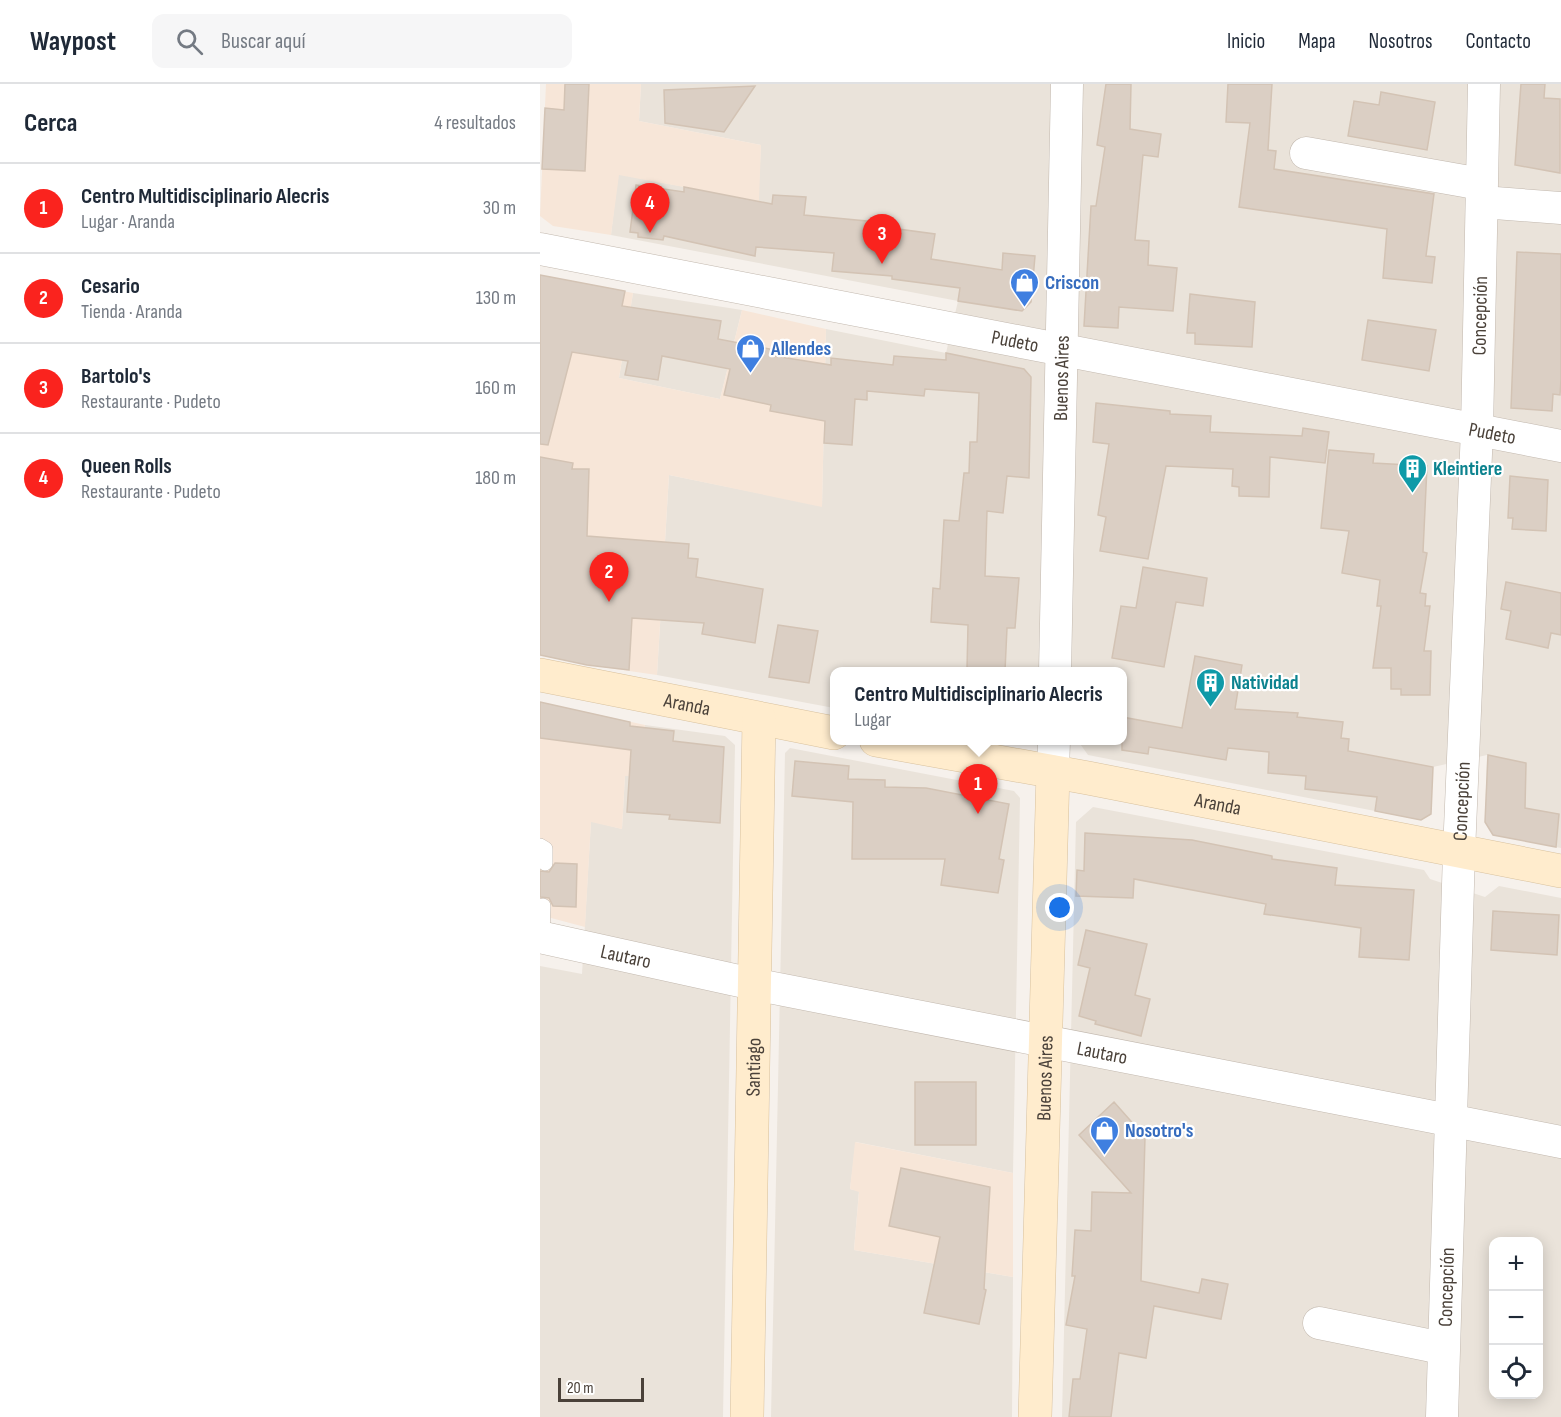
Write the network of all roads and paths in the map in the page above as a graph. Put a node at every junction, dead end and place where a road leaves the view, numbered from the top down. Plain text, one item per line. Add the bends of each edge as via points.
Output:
1 (1068, 84) edge
2 (1484, 84) edge
3 (1306, 153) dead end
4 (1482, 193) junction
5 (1561, 208) edge
6 (540, 249) edge
7 (1064, 351) junction
8 (1477, 430) junction
9 (1561, 446) edge
10 (1055, 667) edge
11 (540, 675) edge
12 (759, 719) junction
13 (830, 732) edge
14 (923, 745) edge
15 (1053, 756) edge
16 (540, 846) edge
17 (1459, 852) junction
18 (544, 863) dead end
19 (1561, 871) edge
20 (543, 906) dead end
21 (541, 937) edge
22 (753, 984) junction
23 (1046, 1040) junction
24 (1452, 1122) junction
25 (1561, 1142) edge
26 (1319, 1323) dead end
27 (1442, 1348) junction
28 (747, 1417) edge
29 (1035, 1417) edge
30 (1442, 1417) edge

1 - 7 street, Buenos Aires
2 - 4 street, Concepción
3 - 4 street
4 - 5 street
4 - 8 street, Concepción
6 - 7 street, Pudeto
7 - 8 street, Pudeto
7 - 10 street, Buenos Aires
8 - 9 street, Pudeto
8 - 17 street, Concepción
11 - 12 street, Aranda
12 - 13 street, Aranda
12 - 22 street, Santiago
14 - 15 street, Aranda
15 - 17 street, Aranda
15 - 23 street, Buenos Aires
16 - 18 lane via 545,849
17 - 19 street, Aranda
17 - 24 street, Concepción
20 - 21 lane
21 - 22 street, Lautaro
22 - 23 street, Lautaro
22 - 28 street, Santiago
23 - 24 street, Lautaro
23 - 29 street, Buenos Aires
24 - 25 street, Lautaro
24 - 27 street, Concepción
26 - 27 street
27 - 30 street, Concepción

